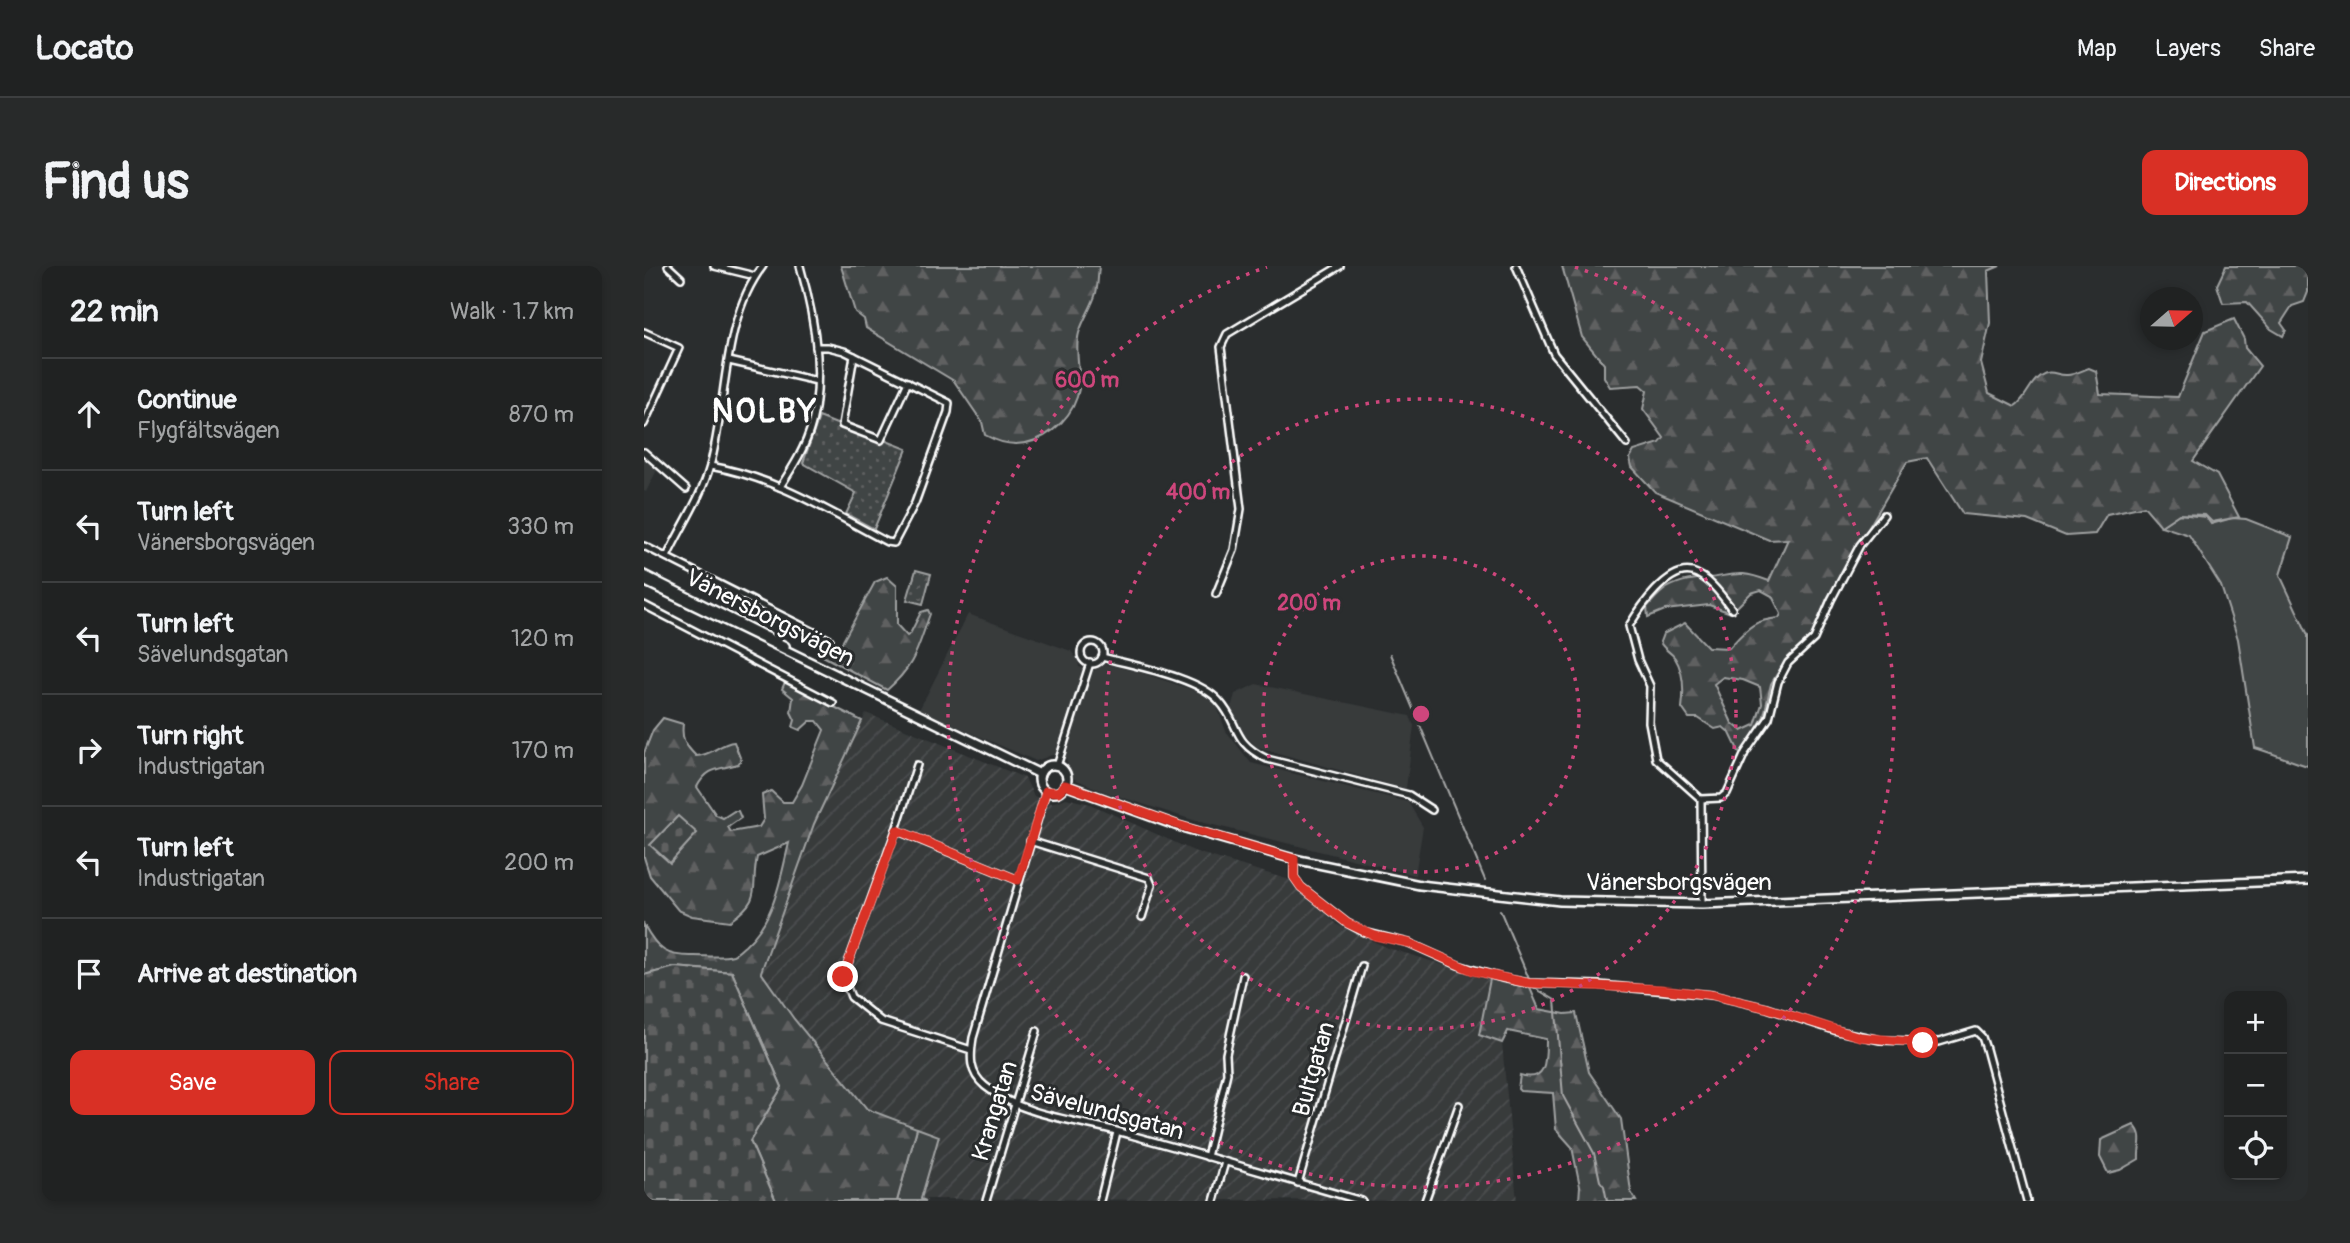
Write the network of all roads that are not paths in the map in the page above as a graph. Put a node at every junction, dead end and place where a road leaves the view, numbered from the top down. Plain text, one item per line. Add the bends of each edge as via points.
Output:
1 (668, 266) edge
2 (714, 266) edge
3 (763, 266) edge
4 (800, 266) edge
5 (1340, 266) edge
6 (1516, 266) edge
7 (755, 276) junction
8 (681, 278) dead end
9 (644, 331) edge
10 (816, 347) junction
11 (854, 356) junction
12 (729, 361) junction
13 (817, 381) junction
14 (908, 382) junction
15 (644, 424) edge
16 (1627, 444) dead end
17 (644, 452) edge
18 (710, 466) junction
19 (780, 487) junction
20 (686, 489) dead end
21 (1884, 515) dead end
22 (644, 545) edge
23 (667, 557) junction
24 (644, 575) edge
25 (644, 582) edge
26 (1216, 594) dead end
27 (644, 605) edge
28 (1732, 609) dead end
29 (831, 640) dead end
30 (1102, 657) junction
31 (1090, 663) junction
32 (879, 695) junction
33 (833, 703) dead end
34 (916, 765) dead end
35 (1057, 766) junction
36 (1040, 774) junction
37 (1065, 785) junction
38 (1046, 791) junction
39 (1701, 799) junction
40 (1432, 810) dead end
41 (897, 830) junction
42 (1030, 841) junction
43 (1294, 859) junction
44 (1018, 880) junction
45 (2308, 880) edge
46 (1702, 904) junction
47 (1142, 917) dead end
48 (1362, 966) dead end
49 (1243, 976) dead end
50 (1037, 1031) dead end
51 (971, 1050) junction
52 (1014, 1105) junction
53 (1459, 1105) dead end
54 (1117, 1132) junction
55 (1207, 1157) junction
56 (1225, 1162) junction
57 (1298, 1183) junction
58 (986, 1201) edge
59 (1100, 1201) edge
60 (1214, 1201) edge
61 (1362, 1201) edge
62 (1425, 1201) edge
63 (2027, 1201) edge

1 - 8 street
2 - 7 street
3 - 7 street
4 - 10 street
5 - 26 street via 1227,334 1221,347 1241,509 1234,550
6 - 16 street via 1554,354
7 - 12 street via 743,300
9 - 15 street via 679,348
10 - 11 street via 828,346
10 - 13 street
11 - 14 street
11 - 14 street via 842,425 881,440
12 - 13 street
12 - 18 street
13 - 19 street via 812,425 800,456
14 - 19 street via 949,403 925,479 894,542
17 - 20 street
18 - 19 street
18 - 23 street
21 - 39 street via 1860,545 1814,639 1788,663 1769,718 1727,793 1721,798
22 - 23 street
23 - 29 street
24 - 32 main road, Vänersborgsvägen
25 - 32 main road, Vänersborgsvägen
27 - 33 street
28 - 39 street via 1711,584 1692,572 1682,572 1656,589 1629,626 1650,685 1649,722 1656,759
30 - 31 street
30 - 31 street via 1099,645 1087,643 1081,654
30 - 40 street via 1196,684 1221,703 1241,741 1267,759 1409,795
31 - 35 street
32 - 36 main road, Vänersborgsvägen
34 - 41 street
35 - 36 main road via 1047,766
35 - 37 main road via 1066,774
36 - 38 main road
37 - 38 main road via 1058,792
37 - 43 main road, Vänersborgsvägen via 1188,829
38 - 42 street
39 - 46 street
41 - 44 street
41 - 51 street via 843,977 851,997 881,1021
42 - 44 street
42 - 47 street via 1149,877 1152,885
43 - 46 main road, Vänersborgsvägen via 1420,885 1505,896
43 - 63 street via 1294,877 1301,887 1347,923 1473,971 1528,983 1712,995 1880,1040 1939,1042 1976,1031 1986,1049
44 - 51 street
45 - 46 main road, Vänersborgsvägen
48 - 57 street, Bultgatan
49 - 55 street
50 - 52 street, Krangatan
51 - 52 street, Sävelundsgatan via 975,1076
52 - 54 street, Sävelundsgatan
52 - 58 street, Krangatan
53 - 62 street
54 - 55 street, Sävelundsgatan
54 - 59 street
55 - 56 street, Sävelundsgatan
56 - 57 street, Sävelundsgatan
56 - 60 street
57 - 61 street, Sävelundsgatan

